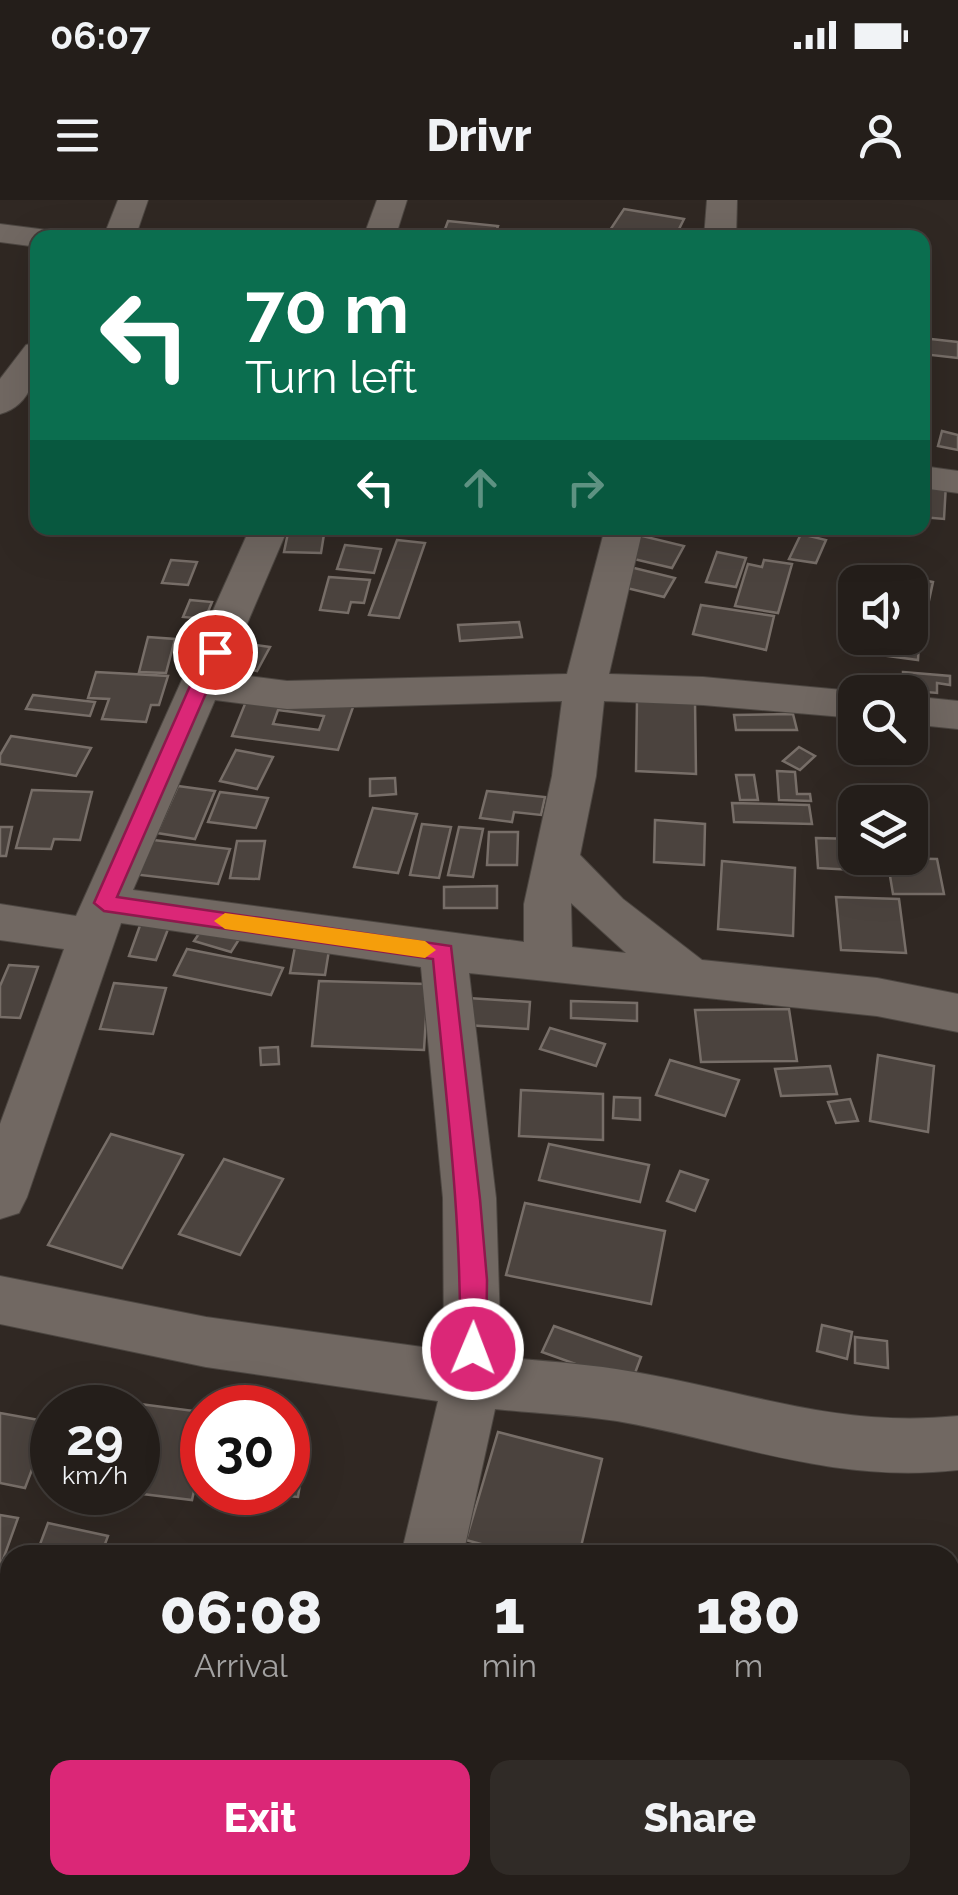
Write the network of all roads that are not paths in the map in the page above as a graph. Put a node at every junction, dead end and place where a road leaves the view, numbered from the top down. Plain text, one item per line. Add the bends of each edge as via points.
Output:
1 (133, 200) edge
2 (392, 200) edge
3 (722, 200) edge
4 (122, 230) edge
5 (382, 230) edge
6 (720, 230) edge
7 (0, 233) edge
8 (30, 236) edge
9 (30, 365) edge
10 (11, 397) edge
11 (930, 478) edge
12 (958, 482) edge
13 (266, 535) edge
14 (622, 535) edge
15 (201, 684) junction
16 (585, 687) junction
17 (838, 703) edge
18 (928, 712) edge
19 (958, 715) edge
20 (558, 860) junction
21 (98, 920) junction
22 (0, 922) edge
23 (444, 952) junction
24 (548, 962) junction
25 (690, 978) junction
26 (958, 1013) edge
27 (0, 1197) edge
28 (0, 1300) edge
29 (470, 1380) junction
30 (958, 1443) edge
31 (434, 1545) edge

1 - 4 street
2 - 5 street
3 - 6 street
7 - 8 street
9 - 10 street
11 - 12 street
13 - 15 street
14 - 16 street
15 - 16 street via 287,695
15 - 21 street
16 - 17 street
16 - 20 street
18 - 19 street
20 - 24 street via 547,904
20 - 25 street via 617,920
21 - 22 street
21 - 23 street
21 - 27 street
23 - 24 street
23 - 29 street via 474,1280
24 - 25 street
25 - 26 street via 877,997
28 - 29 street via 206,1342
29 - 30 street via 617,1395 809,1440 911,1448
29 - 31 street

